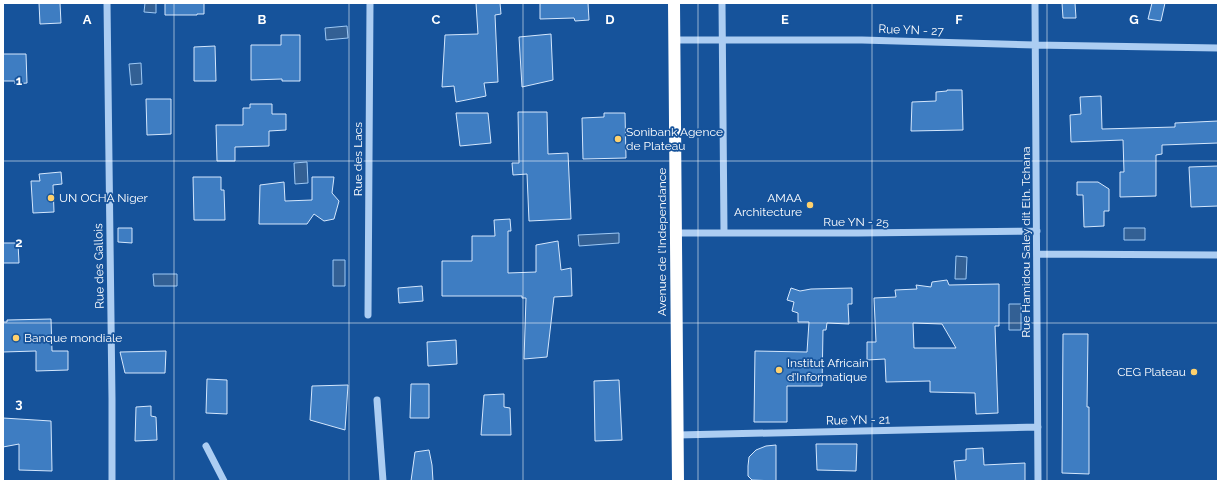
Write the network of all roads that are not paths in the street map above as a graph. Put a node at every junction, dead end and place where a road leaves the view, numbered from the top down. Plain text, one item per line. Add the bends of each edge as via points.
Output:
1 (106, 3) edge
2 (370, 3) edge
3 (674, 3) edge
4 (722, 3) edge
5 (1035, 3) edge
6 (674, 40) junction
7 (723, 40) junction
8 (1035, 45) junction
9 (1218, 48) edge
10 (1037, 231) junction
11 (724, 232) junction
12 (676, 233) junction
13 (1037, 254) junction
14 (1218, 255) edge
15 (368, 315) dead end
16 (377, 400) dead end
17 (1038, 427) junction
18 (678, 435) junction
19 (206, 446) dead end
20 (112, 481) edge
21 (224, 481) edge
22 (383, 481) edge
23 (678, 481) edge
24 (1038, 481) edge

1 - 20 street, Rue des Gallois
2 - 15 street, Rue des Lacs
3 - 6 highway, Avenue de l'Independance
4 - 7 street
5 - 8 street, Rue Hamidou Saley dit Elh. Tchana
6 - 7 street, Rue YN - 27
6 - 12 highway, Avenue de l'Independance
7 - 8 street, Rue YN - 27 via 862,40
7 - 11 street
8 - 9 street, Rue YN - 27
8 - 10 street, Rue Hamidou Saley dit Elh. Tchana
10 - 11 street, Rue YN - 25
10 - 13 street, Rue Hamidou Saley dit Elh. Tchana
11 - 12 street, Rue YN - 25
12 - 18 highway, Avenue de l'Independance
13 - 14 street
13 - 17 street, Rue Hamidou Saley dit Elh. Tchana
16 - 22 street
17 - 18 street, Rue YN - 21
17 - 24 street, Rue Hamidou Saley dit Elh. Tchana
18 - 23 highway, Avenue de l'Independance
19 - 21 street

